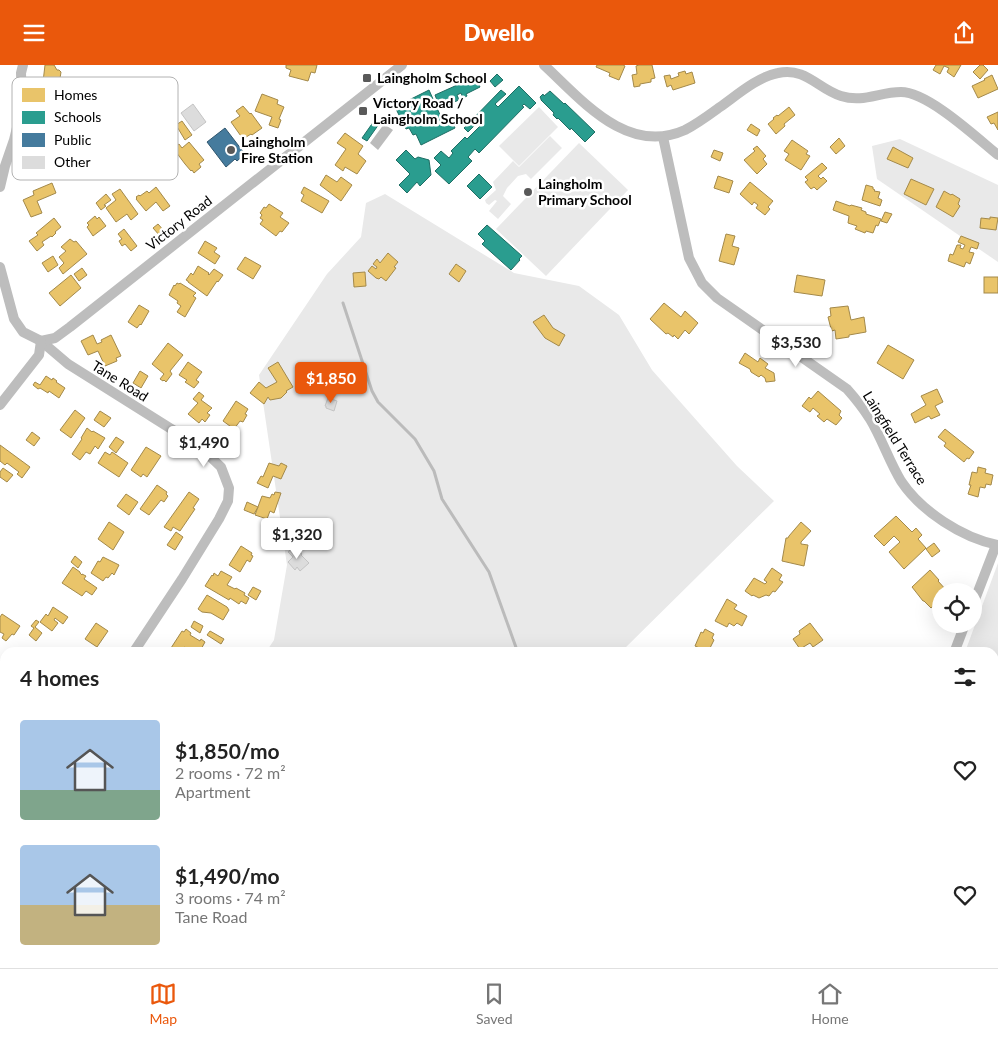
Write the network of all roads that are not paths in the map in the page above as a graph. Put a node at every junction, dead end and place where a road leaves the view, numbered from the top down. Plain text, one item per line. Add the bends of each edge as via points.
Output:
1 (402, 65) edge
2 (544, 65) edge
3 (663, 137) junction
4 (12, 146) edge
5 (998, 155) edge
6 (0, 187) edge
7 (0, 267) edge
8 (41, 341) junction
9 (0, 405) edge
10 (997, 545) edge
11 (982, 583) edge
12 (962, 633) edge
13 (137, 647) edge
14 (956, 647) edge

1 - 8 street, Victory Road via 70,327 55,338
2 - 3 street via 591,109 615,126 635,134
3 - 5 street via 693,126 759,81 788,72 804,75 831,92 846,97 899,92 922,97
3 - 10 street, Laingfield Terrace via 689,258 702,283 717,298 847,389 860,403 901,480 924,506 962,532
4 - 6 street
7 - 8 street via 14,319 23,332
8 - 9 street via 39,355
8 - 13 street, Tane Road via 68,363 200,447 221,467 229,488 228,501 219,519
10 - 11 street
12 - 14 street

